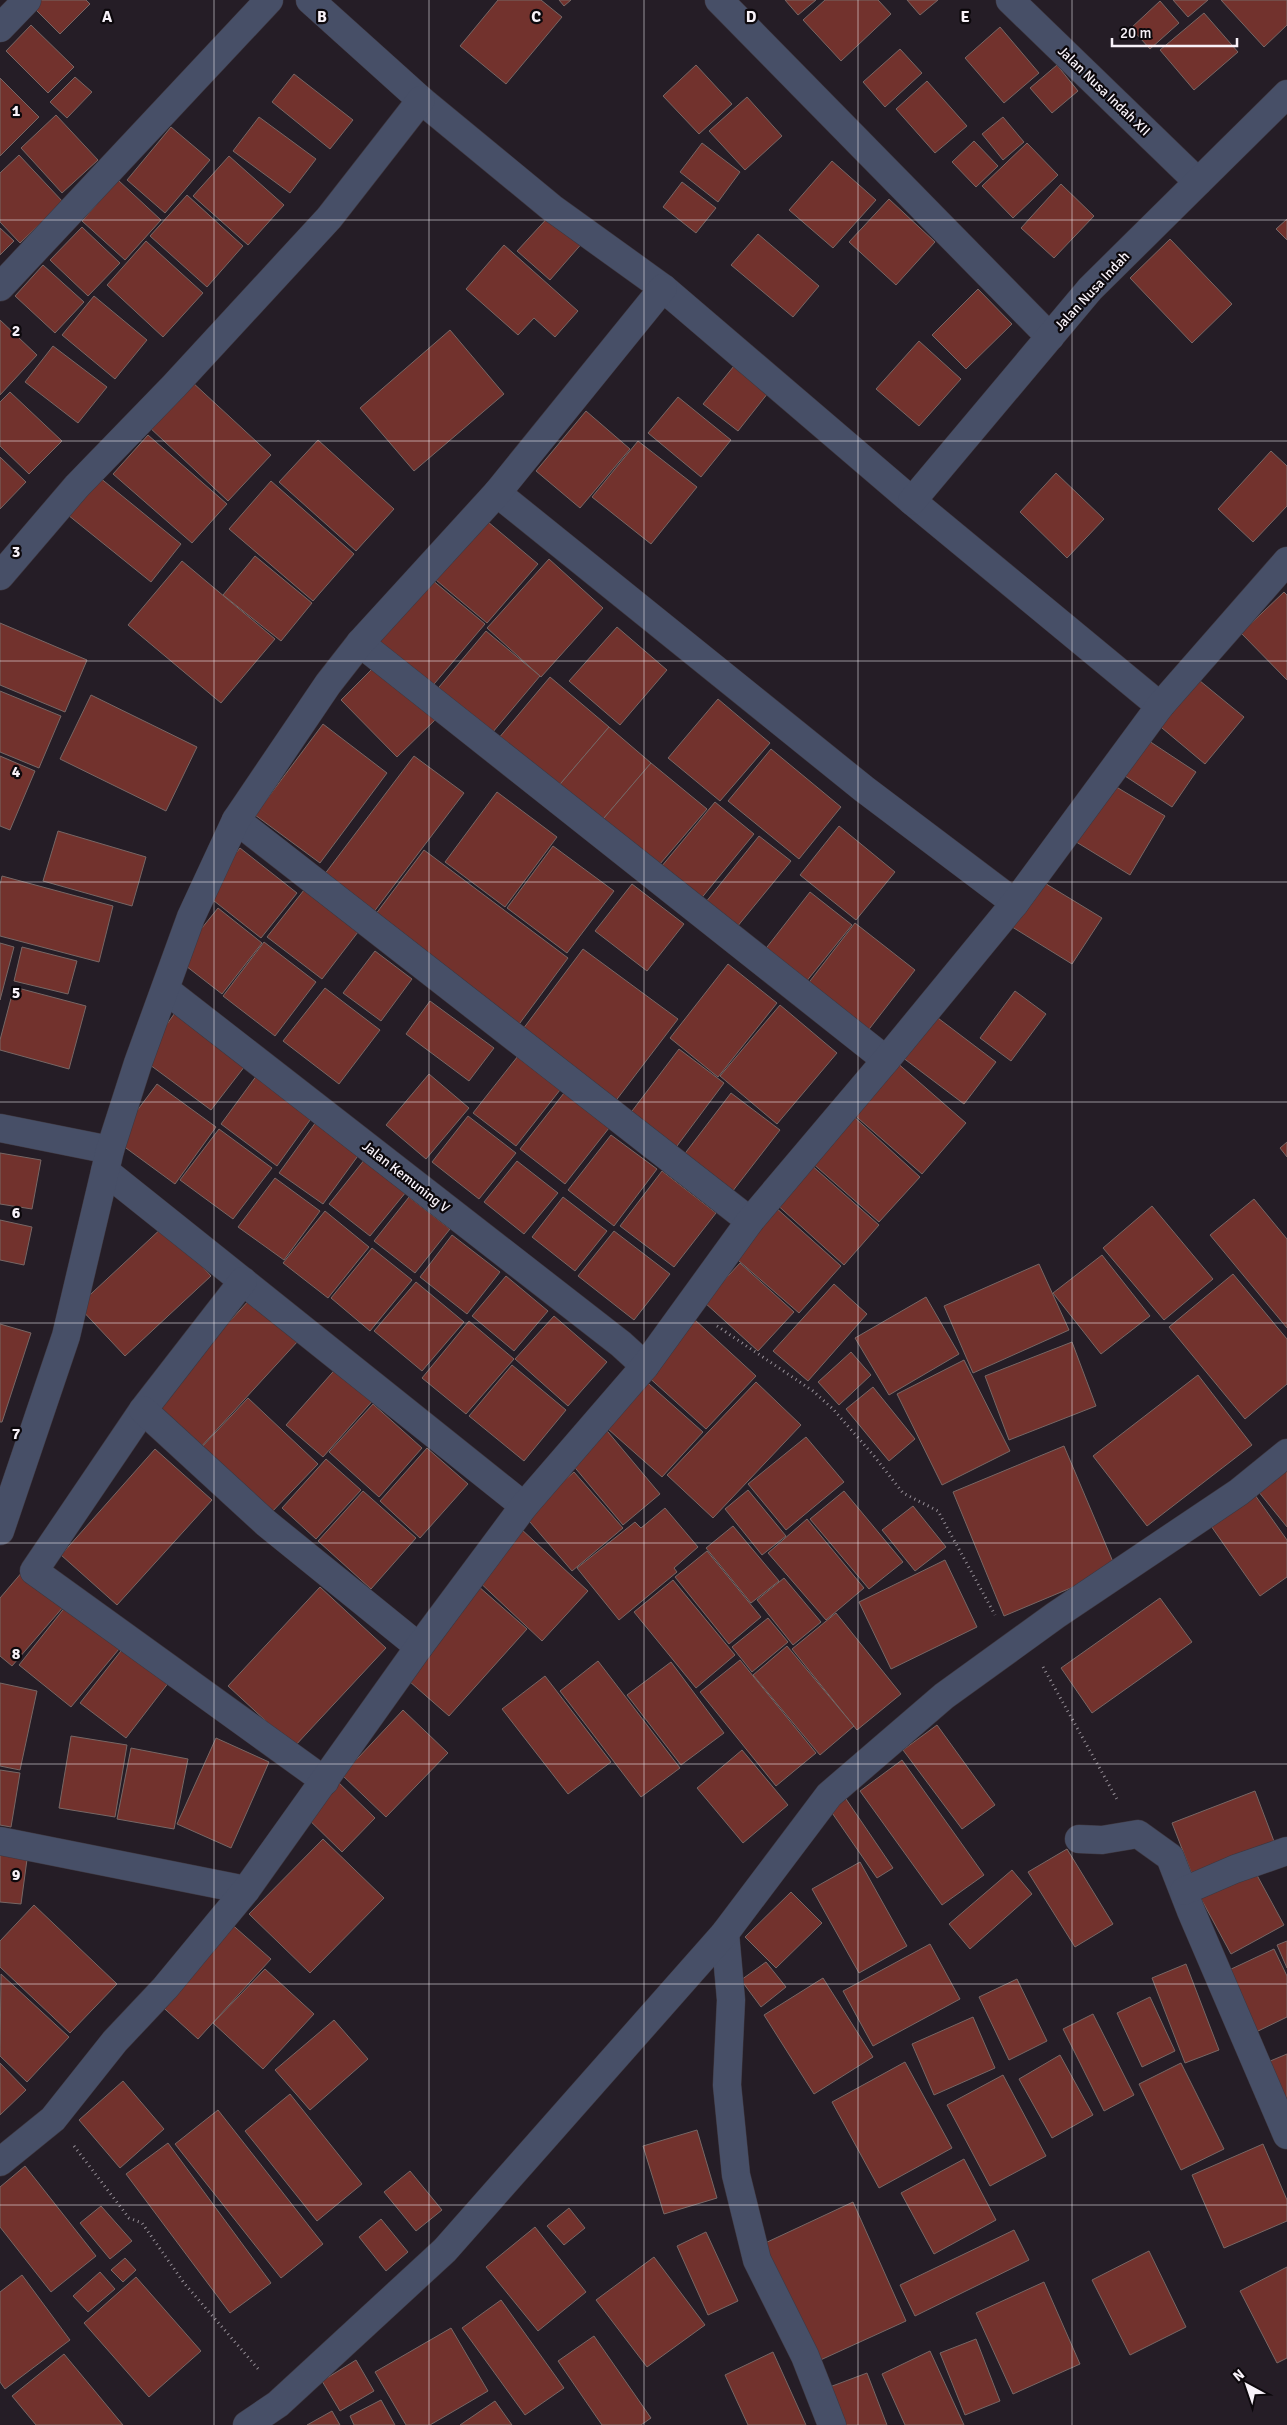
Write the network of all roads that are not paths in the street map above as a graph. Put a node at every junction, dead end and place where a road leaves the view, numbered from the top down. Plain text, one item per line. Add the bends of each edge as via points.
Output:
1 (27, 0) edge
2 (269, 0) edge
3 (310, 0) edge
4 (719, 0) edge
5 (1010, 0) edge
6 (1, 27) edge
7 (1287, 94) edge
8 (422, 100) junction
9 (1198, 182) junction
10 (0, 287) edge
11 (663, 288) junction
12 (1050, 337) junction
13 (497, 493) junction
14 (912, 500) junction
15 (1287, 561) edge
16 (0, 576) edge
17 (360, 643) junction
18 (1160, 706) junction
19 (236, 820) junction
20 (1015, 903) junction
21 (166, 990) junction
22 (886, 1060) junction
23 (0, 1128) edge
24 (108, 1160) junction
25 (750, 1221) junction
26 (243, 1281) junction
27 (645, 1366) junction
28 (143, 1410) junction
29 (1287, 1453) edge
30 (524, 1506) junction
31 (0, 1531) edge
32 (418, 1647) junction
33 (325, 1781) junction
34 (1079, 1839) dead end
35 (0, 1841) edge
36 (1287, 1851) edge
37 (246, 1890) junction
38 (1184, 1891) junction
39 (725, 1933) junction
40 (1287, 2135) edge
41 (0, 2162) edge
42 (247, 2425) edge
43 (832, 2425) edge

1 - 6 street
2 - 10 street
3 - 8 street
4 - 12 street
5 - 9 street, Jalan Nusa Indah XII
7 - 9 street, Jalan Nusa Indah
8 - 11 street via 552,208
8 - 16 street via 329,218 77,486
9 - 12 street, Jalan Nusa Indah via 1090,289
11 - 13 street
11 - 14 street
12 - 14 street, Jalan Nusa Indah
13 - 17 street
13 - 20 street via 864,789
14 - 18 street
15 - 18 street
17 - 19 street via 328,684
17 - 22 street
18 - 20 street
19 - 21 street via 191,917
19 - 25 street
20 - 22 street
21 - 24 street via 138,1063
21 - 27 street, Jalan Kemuning V
22 - 25 street
23 - 24 street
24 - 26 street
24 - 31 street via 66,1336
25 - 27 street
26 - 28 street
26 - 30 street
27 - 30 street
28 - 32 street via 266,1523
28 - 33 street via 34,1571
29 - 39 street via 1239,1492 944,1696 829,1795
30 - 32 street
32 - 33 street
33 - 37 street
34 - 38 street via 1102,1840 1138,1834 1170,1857
35 - 37 street
36 - 38 street
37 - 41 street via 165,1988 115,2041 53,2119
38 - 40 street
39 - 42 street via 445,2250 283,2398
39 - 43 street via 730,2000 727,2085 736,2175 757,2260 805,2356

